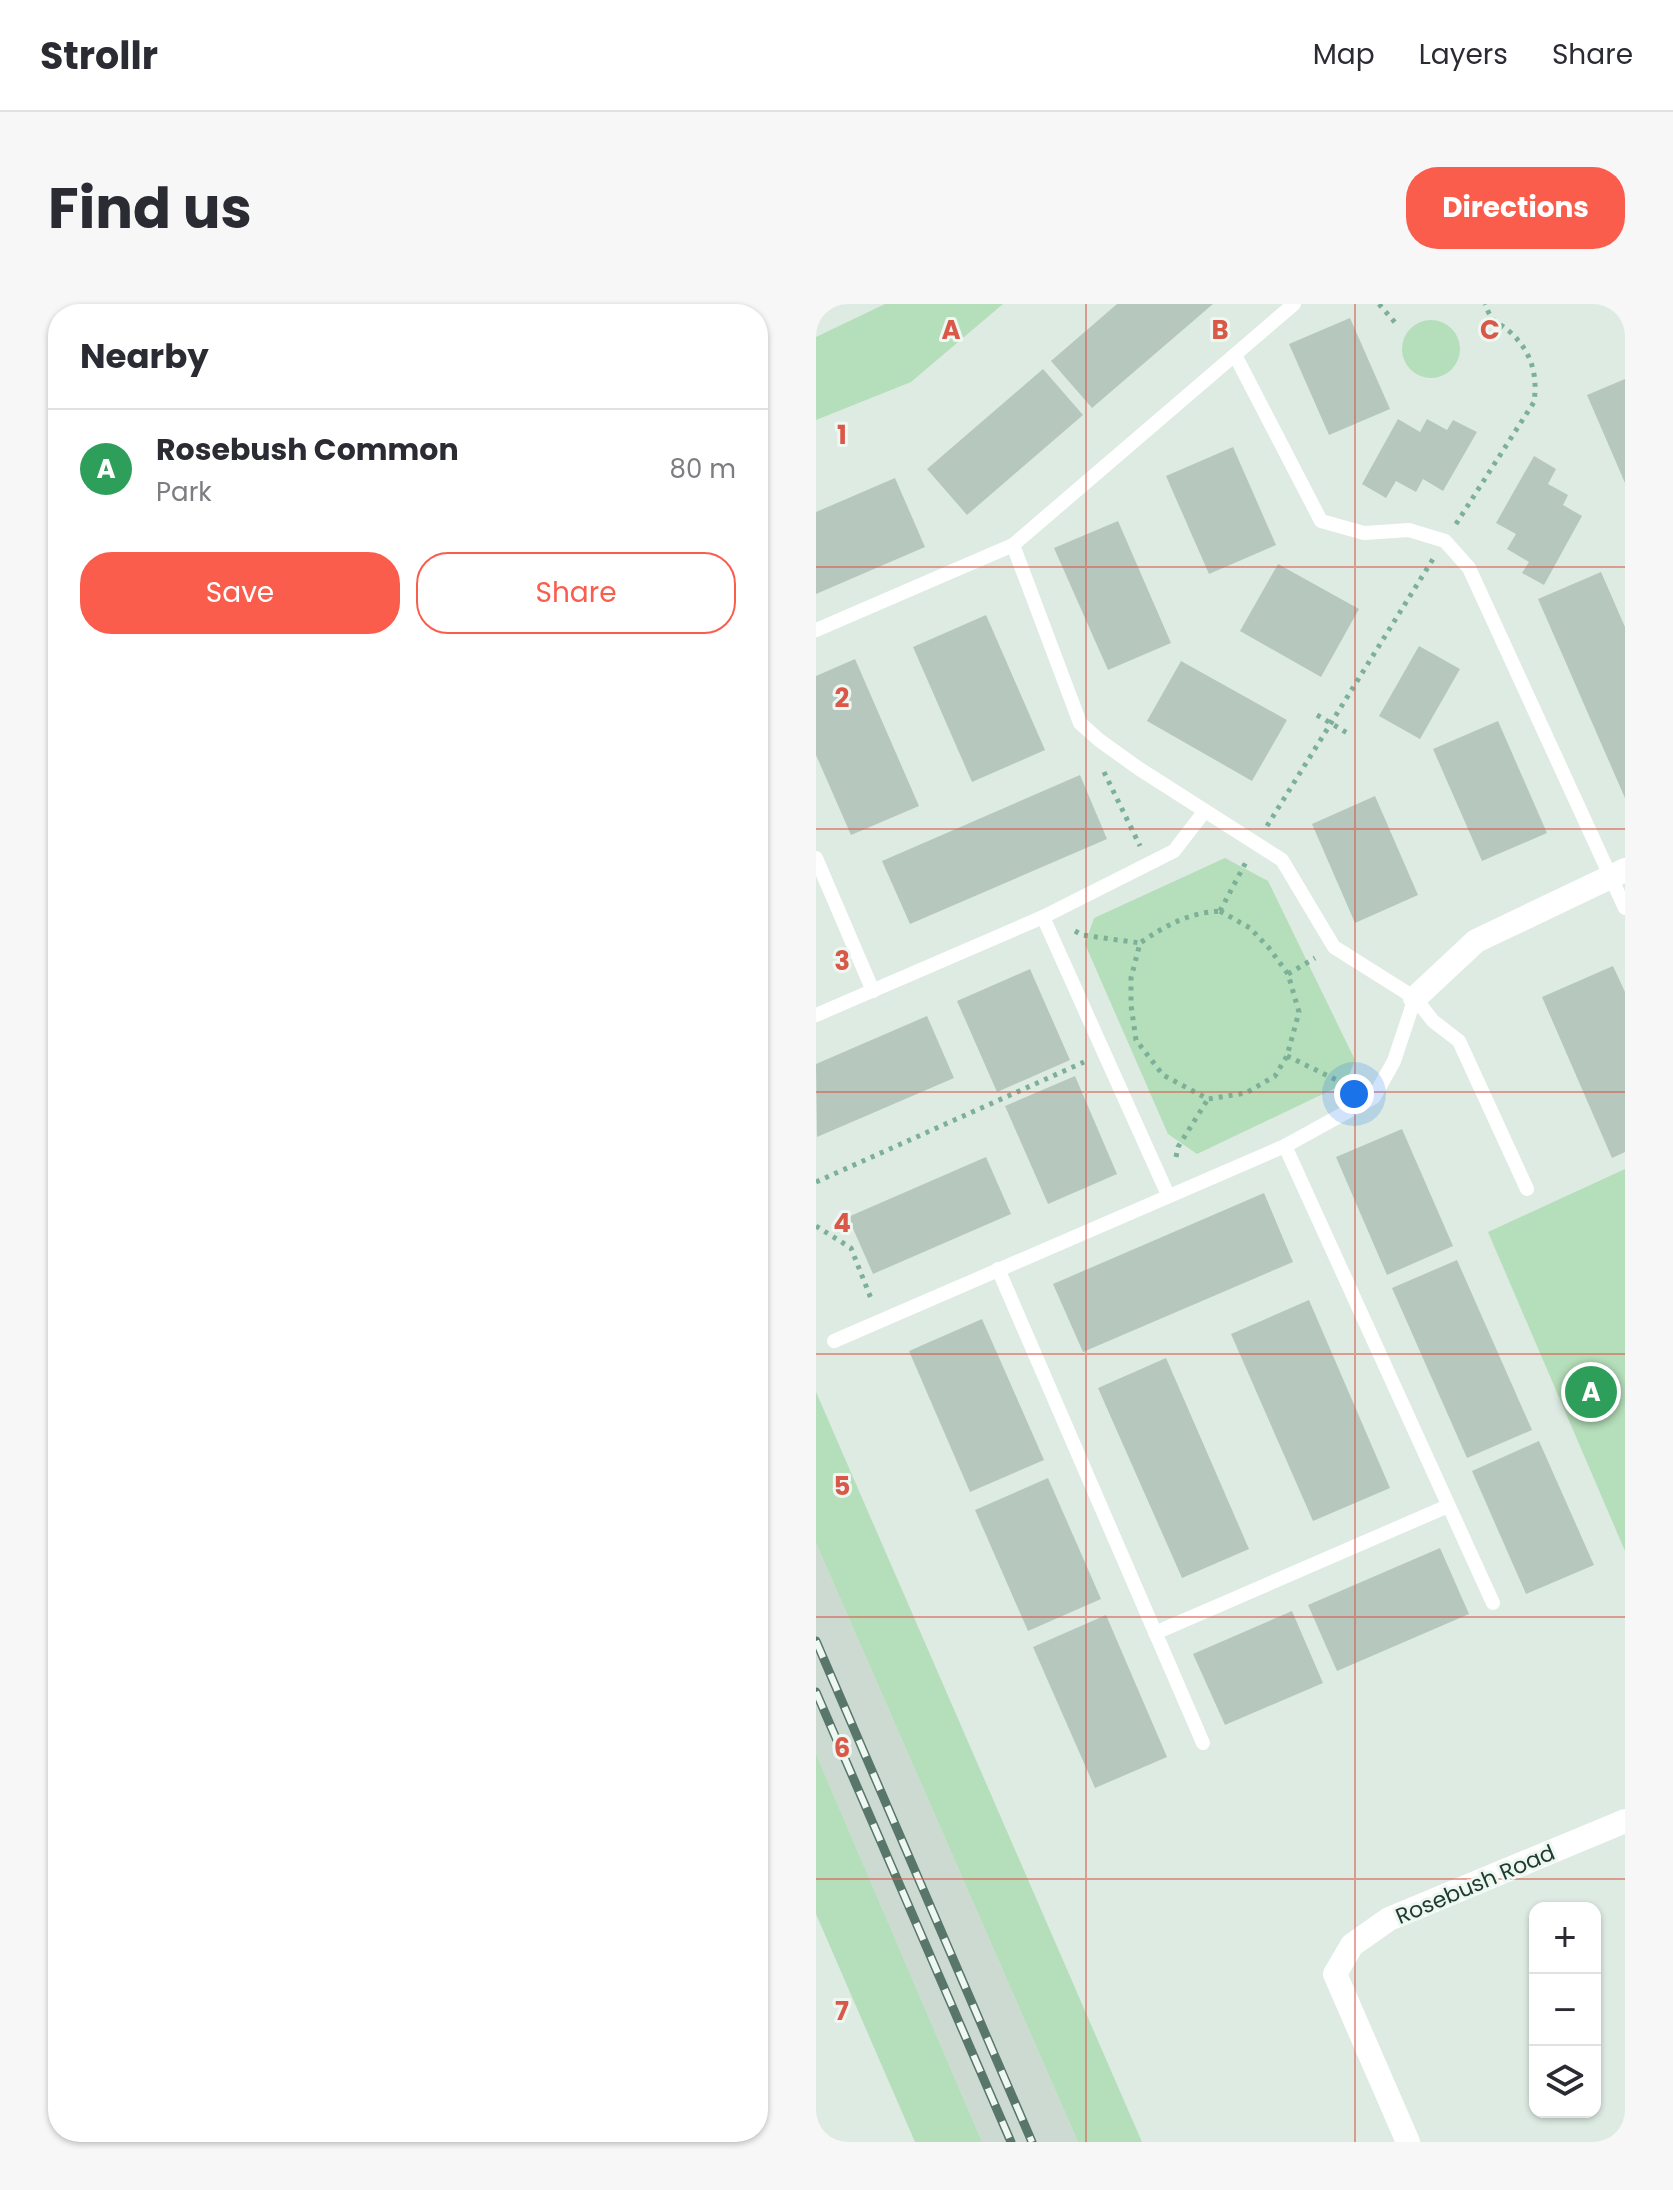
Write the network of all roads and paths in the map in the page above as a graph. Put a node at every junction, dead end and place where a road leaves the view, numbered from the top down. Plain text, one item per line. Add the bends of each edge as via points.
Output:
1 (1294, 304) edge
2 (1379, 304) edge
3 (1485, 304) edge
4 (1398, 326) dead end
5 (1235, 355) junction
6 (1445, 541) junction
7 (1013, 545) junction
8 (816, 630) edge
9 (1317, 715) dead end
10 (1331, 723) junction
11 (1349, 734) dead end
12 (1099, 740) junction
13 (1204, 812) junction
14 (1256, 842) junction
15 (816, 858) edge
16 (1149, 864) junction
17 (1618, 874) edge
18 (1625, 908) edge
19 (1220, 911) junction
20 (1043, 917) junction
21 (1140, 943) junction
22 (1334, 947) junction
23 (1288, 974) junction
24 (873, 991) junction
25 (1415, 998) junction
26 (816, 1015) edge
27 (1136, 1040) junction
28 (1104, 1053) junction
29 (1287, 1056) junction
30 (1374, 1097) junction
31 (1208, 1099) junction
32 (1285, 1146) junction
33 (816, 1182) edge
34 (1527, 1189) dead end
35 (1168, 1195) junction
36 (816, 1226) edge
37 (998, 1269) junction
38 (880, 1321) junction
39 (834, 1341) dead end
40 (1448, 1506) junction
41 (1493, 1603) dead end
42 (1155, 1633) junction
43 (1203, 1743) dead end
44 (1625, 1821) edge
45 (1408, 2142) edge

1 - 5 lane
2 - 4 path
3 - 6 path via 1492,321 1526,349 1537,383 1534,402
5 - 6 lane via 1321,521 1364,533 1409,530
5 - 7 lane
6 - 10 path
6 - 17 lane via 1469,568
7 - 8 lane
7 - 12 lane via 1080,723
9 - 10 path
10 - 11 path
10 - 14 path
12 - 13 lane
12 - 16 path via 1105,778
13 - 14 lane
13 - 16 lane via 1174,851
14 - 19 path
14 - 22 lane via 1282,860
15 - 24 lane
16 - 20 lane
17 - 18 lane
17 - 25 street via 1476,941
19 - 21 path via 1170,922
19 - 23 path via 1250,928
20 - 21 path via 1082,935
20 - 24 lane
20 - 28 lane
21 - 27 path via 1131,978
22 - 23 path
22 - 25 lane
23 - 29 path via 1299,1012
24 - 26 lane
25 - 30 lane via 1394,1061
25 - 34 lane via 1459,1041
27 - 28 path
27 - 31 path via 1163,1075
28 - 33 path
28 - 35 lane
29 - 30 path
29 - 31 path via 1275,1076 1246,1093
30 - 32 lane
31 - 35 path via 1178,1147
32 - 35 lane
32 - 40 lane
35 - 37 lane
36 - 38 path via 851,1248
37 - 38 lane
37 - 42 lane
38 - 39 lane
40 - 41 lane
40 - 42 lane
42 - 43 lane
44 - 45 street, Rosebush Road via 1389,1919 1352,1945 1335,1974

